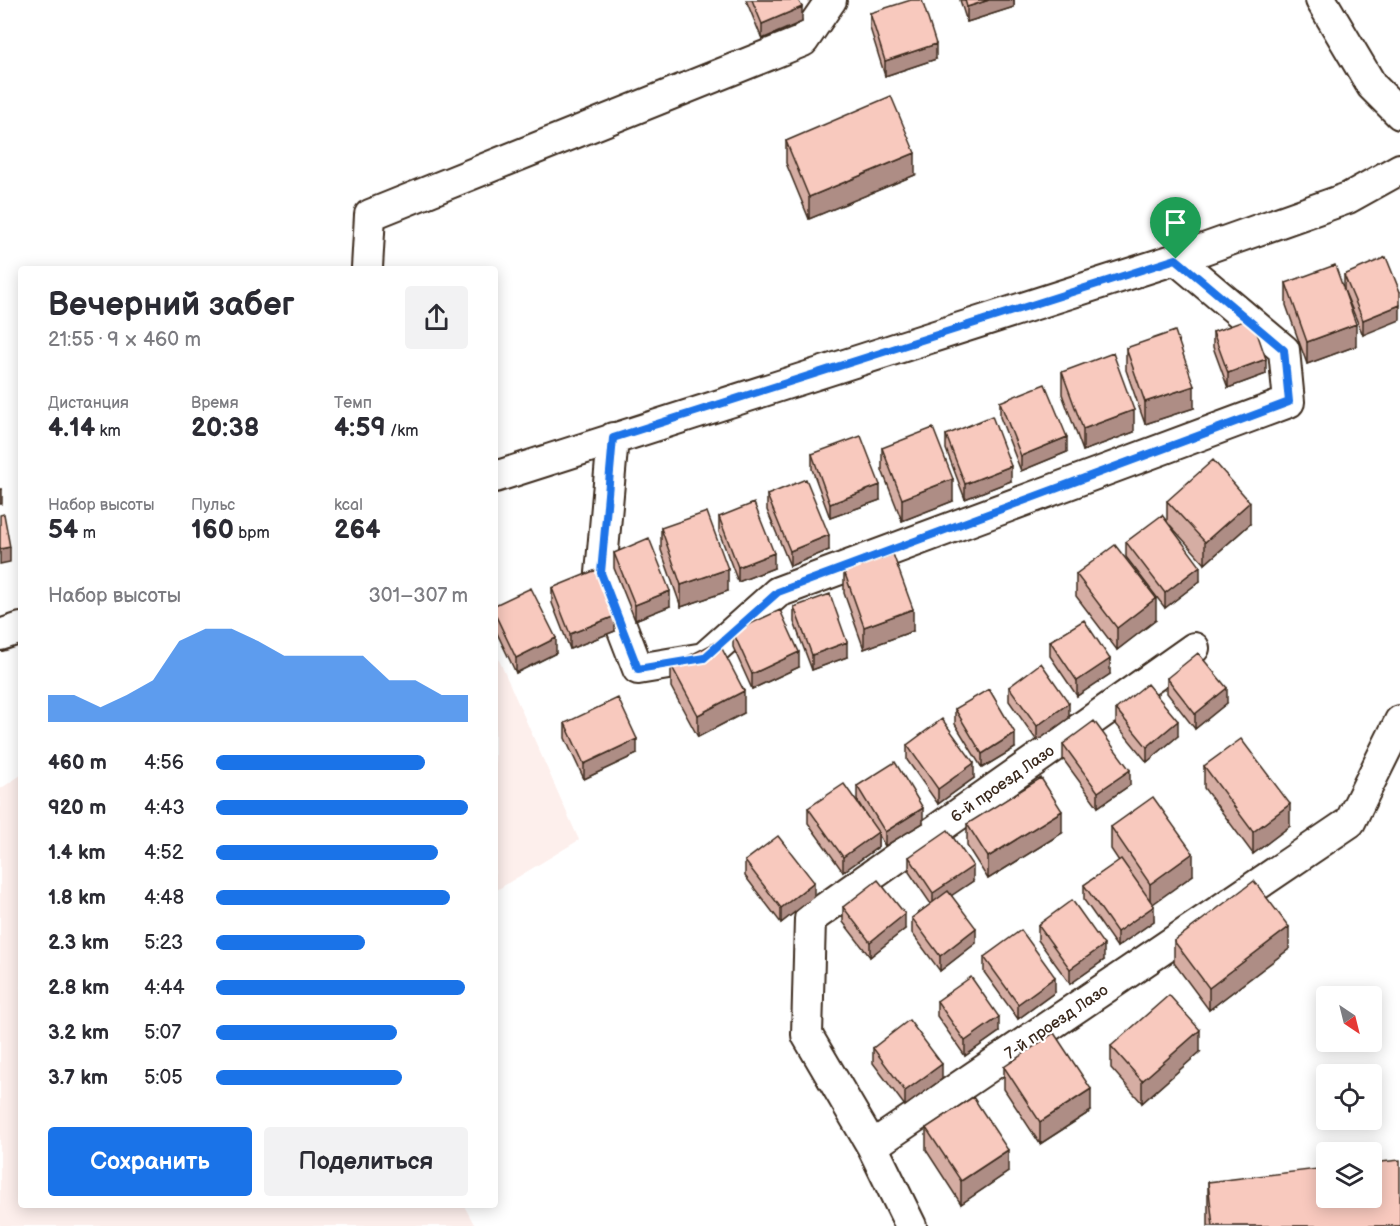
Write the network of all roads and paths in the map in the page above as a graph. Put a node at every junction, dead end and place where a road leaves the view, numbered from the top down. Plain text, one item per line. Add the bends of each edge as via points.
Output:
1 (831, 0) edge
2 (1321, 0) edge
3 (1400, 114) edge
4 (1400, 170) edge
5 (1176, 259) junction
6 (367, 266) edge
7 (613, 438) junction
8 (498, 476) edge
9 (18, 629) edge
10 (0, 635) edge
11 (1194, 648) dead end
12 (1400, 722) edge
13 (872, 1146) junction
14 (911, 1226) edge

1 - 6 street via 803,41 370,215
2 - 3 street via 1372,86
4 - 5 street via 1348,198
5 - 7 street
5 - 7 street via 1284,350 1289,402 778,592 704,658 638,669 601,573
7 - 8 street
9 - 10 street
11 - 13 street, 6-й проезд Лазо via 810,919 807,1035
12 - 13 street, 7-й проезд Лазо via 1350,822
13 - 14 street

